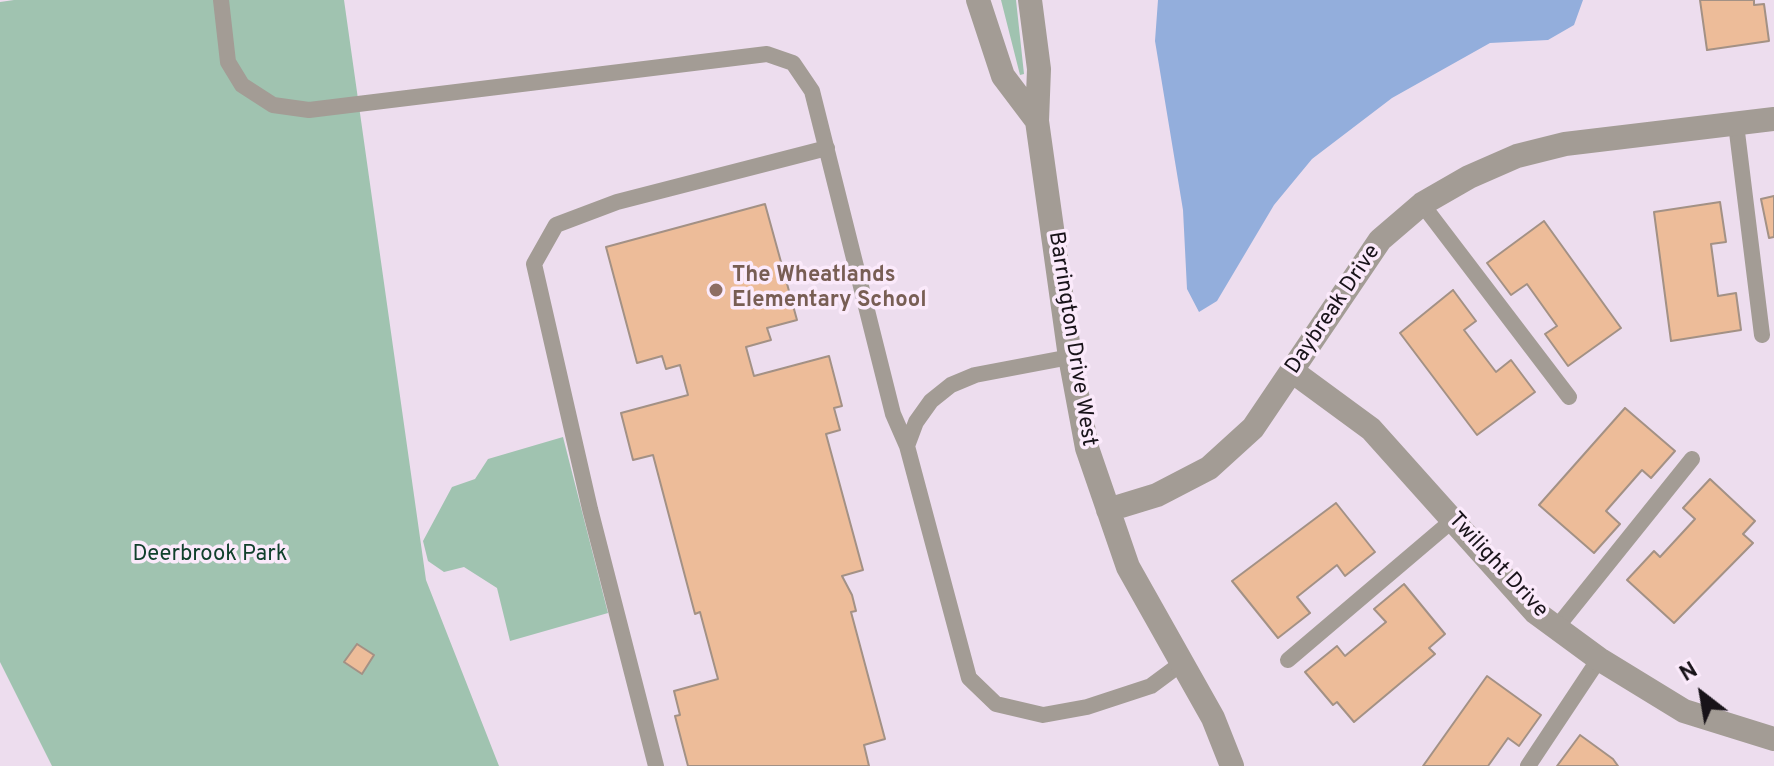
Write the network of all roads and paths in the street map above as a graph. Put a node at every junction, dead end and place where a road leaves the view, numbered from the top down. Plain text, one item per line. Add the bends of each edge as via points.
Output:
1 (221, 0) edge
2 (978, 0) edge
3 (1030, 0) edge
4 (1774, 119) edge
5 (1037, 121) junction
6 (1736, 124) junction
7 (827, 148) junction
8 (1422, 204) junction
9 (1762, 335) dead end
10 (1070, 357) junction
11 (1292, 371) junction
12 (1569, 397) dead end
13 (907, 446) junction
14 (1692, 459) dead end
15 (1108, 510) junction
16 (1454, 519) junction
17 (1557, 627) junction
18 (1599, 659) junction
19 (1288, 660) dead end
20 (1182, 663) junction
21 (1774, 739) edge
22 (656, 766) edge
23 (1232, 766) edge
24 (1528, 766) edge

1 - 7 lane via 228,62 242,85 273,105 309,110 767,54 793,63 812,91
2 - 5 street, Barrington Drive West via 1003,76
3 - 5 street, Barrington Drive West via 1039,69
4 - 6 street, Daybreak Drive
5 - 10 street, Barrington Drive West
6 - 8 street, Daybreak Drive via 1565,144 1517,156
6 - 9 lane
7 - 13 lane via 893,414
7 - 22 lane via 617,202 556,225 534,264
8 - 11 street, Daybreak Drive via 1380,240
8 - 12 lane
10 - 13 lane via 975,375 951,385 931,401
10 - 15 street, Barrington Drive West via 1087,448
11 - 15 street, Daybreak Drive via 1253,428 1209,468 1157,495
11 - 16 street, Twilight Drive via 1371,429
13 - 20 lane via 969,678 996,704 1043,715 1087,707 1151,686
14 - 17 lane
15 - 20 street, Barrington Drive West via 1128,567
16 - 17 street, Twilight Drive via 1535,612
16 - 19 lane
17 - 18 street, Twilight Drive
18 - 21 street, Twilight Drive via 1684,711
18 - 24 lane
20 - 23 street, Barrington Drive West

